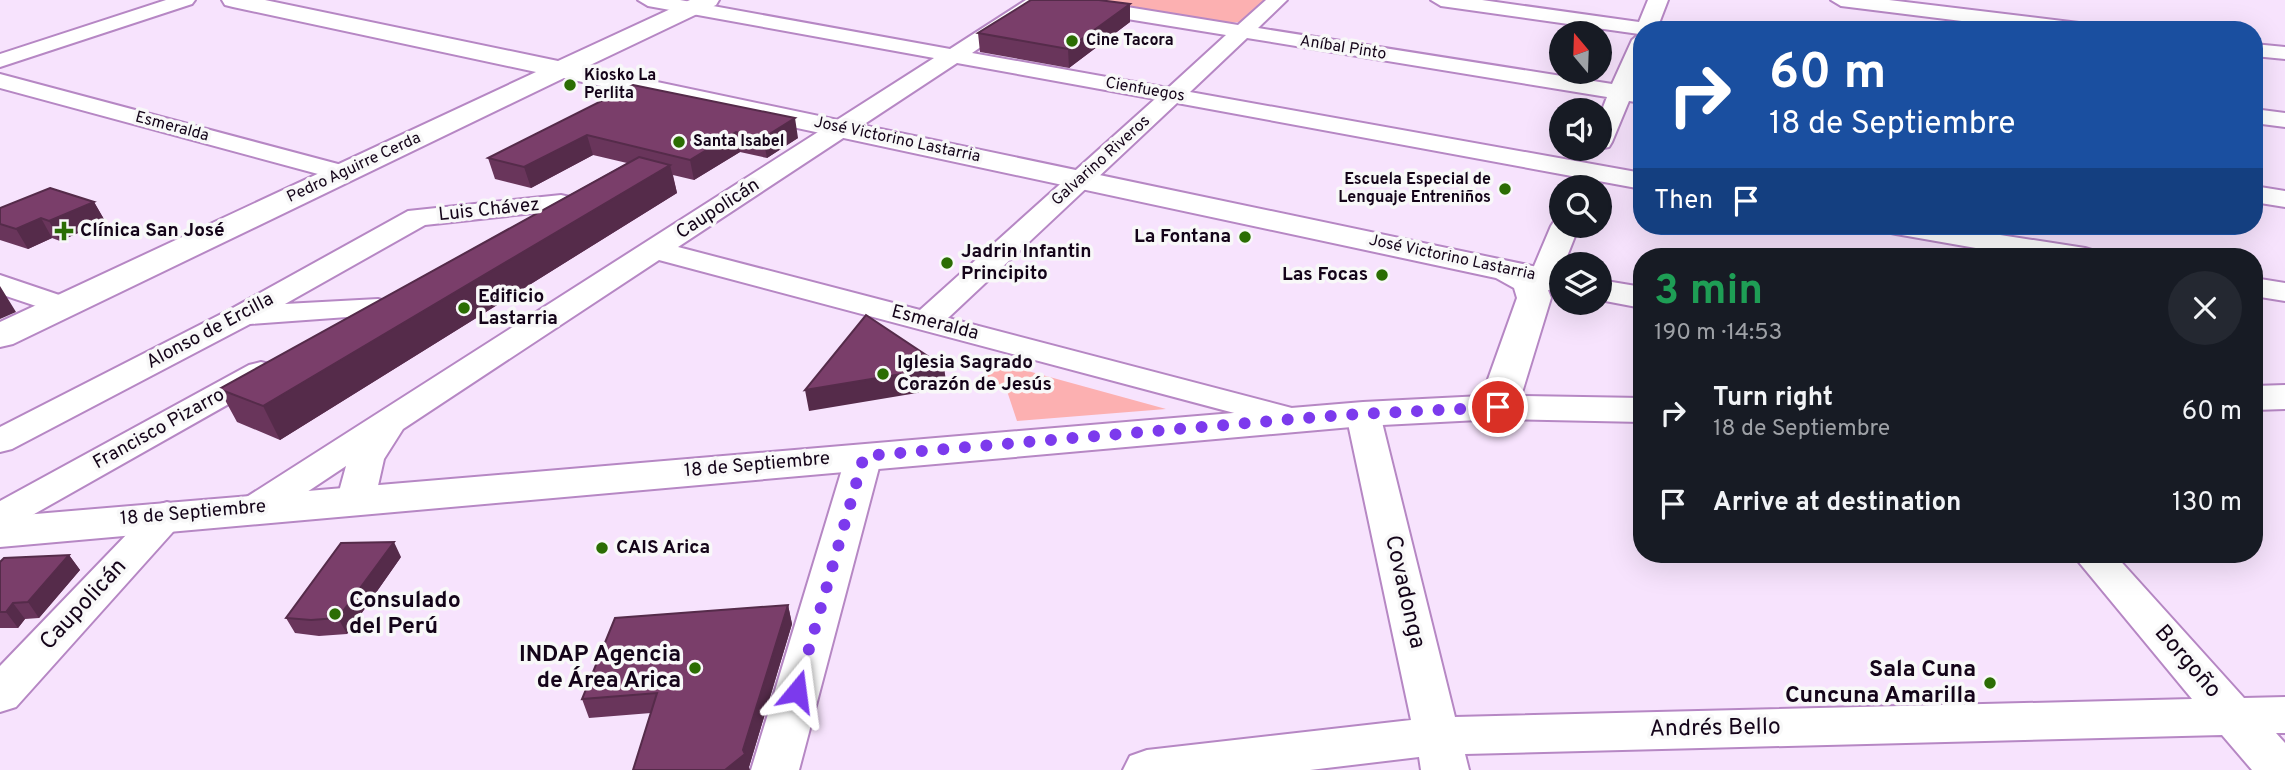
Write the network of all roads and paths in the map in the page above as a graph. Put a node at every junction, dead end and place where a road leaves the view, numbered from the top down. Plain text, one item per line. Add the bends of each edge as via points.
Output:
1 (185, 0) edge
2 (233, 0) edge
3 (648, 0) edge
4 (1039, 0) edge
5 (1045, 0) edge
6 (1277, 0) edge
7 (1441, 0) edge
8 (1658, 0) edge
9 (1841, 0) edge
10 (700, 4) edge
11 (1990, 16) edge
12 (1649, 21) edge
13 (2025, 21) edge
14 (1633, 27) edge
15 (1242, 32) junction
16 (2263, 51) edge
17 (2285, 53) edge
18 (955, 55) junction
19 (0, 61) edge
20 (562, 69) junction
21 (0, 81) edge
22 (1631, 94) edge
23 (1173, 95) junction
24 (2263, 117) edge
25 (2285, 120) edge
26 (1612, 123) edge
27 (844, 128) junction
28 (1588, 169) edge
29 (344, 173) junction
30 (1081, 179) junction
31 (1633, 179) edge
32 (2263, 195) edge
33 (2285, 199) edge
34 (418, 217) joint
35 (1962, 235) edge
36 (504, 236) edge
37 (2050, 247) edge
38 (656, 250) junction
39 (1506, 270) junction
40 (1549, 279) edge
41 (0, 284) edge
42 (2263, 288) edge
43 (1612, 292) edge
44 (2285, 292) edge
45 (1633, 296) edge
46 (63, 306) junction
47 (242, 316) junction
48 (926, 321) junction
49 (0, 336) edge
50 (2285, 397) edge
51 (2263, 398) edge
52 (1498, 407) junction
53 (1633, 410) edge
54 (1363, 414) junction
55 (396, 418) junction
56 (1295, 419) junction
57 (0, 441) edge
58 (864, 456) junction
59 (356, 499) junction
60 (258, 507) junction
61 (167, 515) junction
62 (0, 517) edge
63 (0, 532) edge
64 (2100, 563) edge
65 (0, 695) edge
66 (2285, 715) edge
67 (2234, 716) junction
68 (1441, 753) edge
69 (775, 770) edge
70 (1147, 770) edge
71 (2280, 770) edge

1 - 19 street
2 - 20 main road, José Victorino Lastarria
3 - 10 street, Cienfuegos
4 - 18 street, Caupolicán
5 - 15 street, Aníbal Pinto
6 - 15 street, Galvarino Riveros
7 - 14 street
8 - 12 street
9 - 11 street
10 - 18 street, Cienfuegos
10 - 20 main road, Pedro Aguirre Cerda
11 - 13 street
15 - 22 street, Aníbal Pinto
15 - 23 street, Galvarino Riveros
16 - 17 street
18 - 23 street, Cienfuegos
18 - 27 street, Caupolicán
20 - 27 main road, José Victorino Lastarria
20 - 29 main road, Pedro Aguirre Cerda
21 - 29 street, Esmeralda
22 - 26 street
23 - 28 street, Cienfuegos
23 - 30 street, Galvarino Riveros
24 - 25 street
27 - 30 main road, José Victorino Lastarria
27 - 38 street, Caupolicán
28 - 31 street, Cienfuegos
29 - 46 main road, Pedro Aguirre Cerda
30 - 39 main road, José Victorino Lastarria
30 - 48 street, Galvarino Riveros
32 - 33 street
34 - 36 street, Luis Chávez via 573,197
34 - 47 street, Alonso de Ercilla
35 - 37 street
38 - 48 street, Esmeralda
38 - 55 street, Caupolicán
39 - 40 main road, José Victorino Lastarria
39 - 52 main road via 1529,283 1534,298
41 - 46 street
42 - 44 street
43 - 45 main road
46 - 49 main road, Pedro Aguirre Cerda
47 - 57 street, Alonso de Ercilla
47 - 62 street, Francisco Pizarro via 389,301
48 - 56 street, Esmeralda
50 - 51 main road
52 - 53 main road, 18 de Septiembre
52 - 54 main road, 18 de Septiembre
54 - 56 main road, 18 de Septiembre
54 - 68 street, Covadonga
55 - 59 street, Caupolicán via 371,448
55 - 60 street, Caupolicán
56 - 58 main road, 18 de Septiembre
58 - 59 main road, 18 de Septiembre
58 - 69 street
59 - 60 main road, 18 de Septiembre
60 - 61 main road, 18 de Septiembre
61 - 63 main road, 18 de Septiembre
61 - 65 street, Caupolicán
64 - 67 street, Borgoño
66 - 67 street, Andrés Bello
67 - 68 street, Andrés Bello
67 - 71 street, Borgoño
68 - 70 street, Andrés Bello

